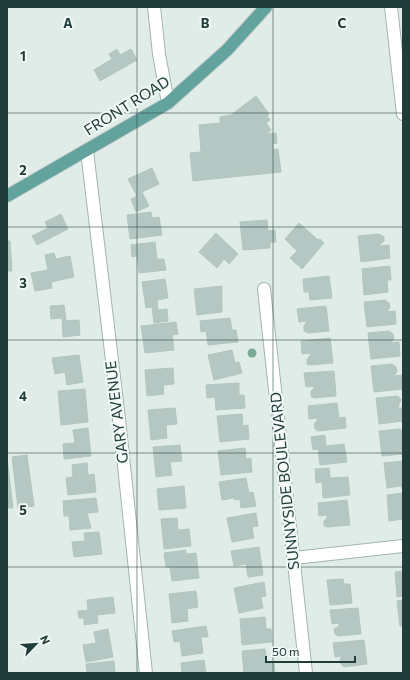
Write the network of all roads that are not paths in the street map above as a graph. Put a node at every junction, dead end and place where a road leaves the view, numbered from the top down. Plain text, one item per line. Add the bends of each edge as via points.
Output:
1 (154, 7) edge
2 (266, 7) edge
3 (392, 7) edge
4 (168, 103) junction
5 (403, 114) edge
6 (87, 151) junction
7 (7, 196) edge
8 (264, 289) dead end
9 (403, 546) edge
10 (294, 558) junction
11 (146, 673) edge
12 (306, 673) edge

1 - 4 street
2 - 4 main road, FRONT ROAD via 227,50
3 - 5 street
4 - 6 main road, FRONT ROAD
6 - 7 main road, FRONT ROAD
6 - 11 street, GARY AVENUE
8 - 10 street, SUNNYSIDE BOULEVARD
9 - 10 street
10 - 12 street, SUNNYSIDE BOULEVARD

